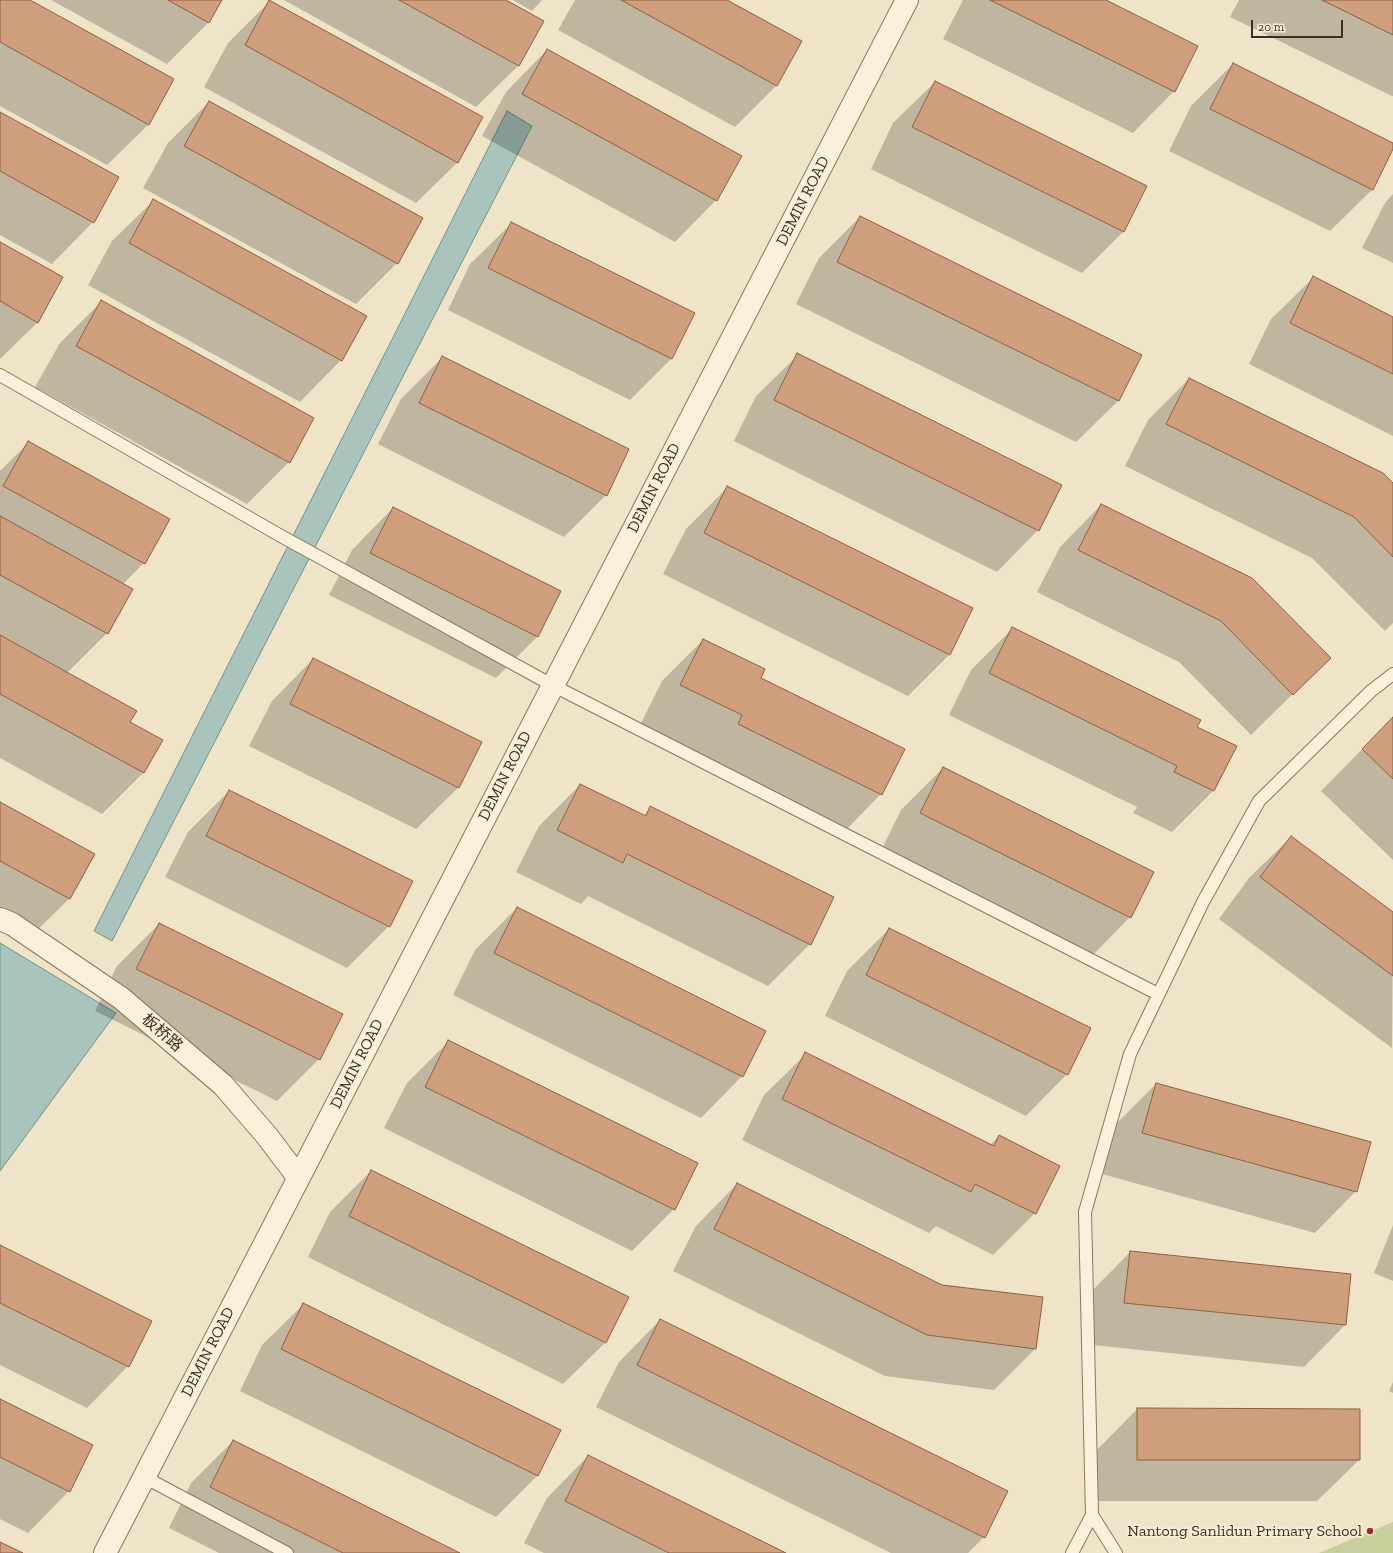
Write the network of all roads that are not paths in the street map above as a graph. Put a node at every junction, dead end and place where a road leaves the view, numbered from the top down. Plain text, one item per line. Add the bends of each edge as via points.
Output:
1 (908, 0) edge
2 (0, 375) edge
3 (1393, 674) edge
4 (552, 685) junction
5 (0, 919) edge
6 (1158, 994) junction
7 (298, 1177) junction
8 (144, 1477) junction
9 (1092, 1515) junction
10 (104, 1553) edge
11 (287, 1553) edge
12 (1072, 1553) edge
13 (1116, 1553) edge

1 - 4 street, DEMIN ROAD
2 - 4 lane via 281,536
3 - 6 lane via 1371,691 1259,801 1202,902
4 - 6 lane
4 - 7 street, DEMIN ROAD
5 - 7 street, 板桥路 via 12,924 121,998 223,1085
6 - 9 lane via 1130,1054 1084,1212
7 - 8 street, DEMIN ROAD
8 - 10 street, DEMIN ROAD
8 - 11 lane
9 - 12 lane
9 - 13 lane

